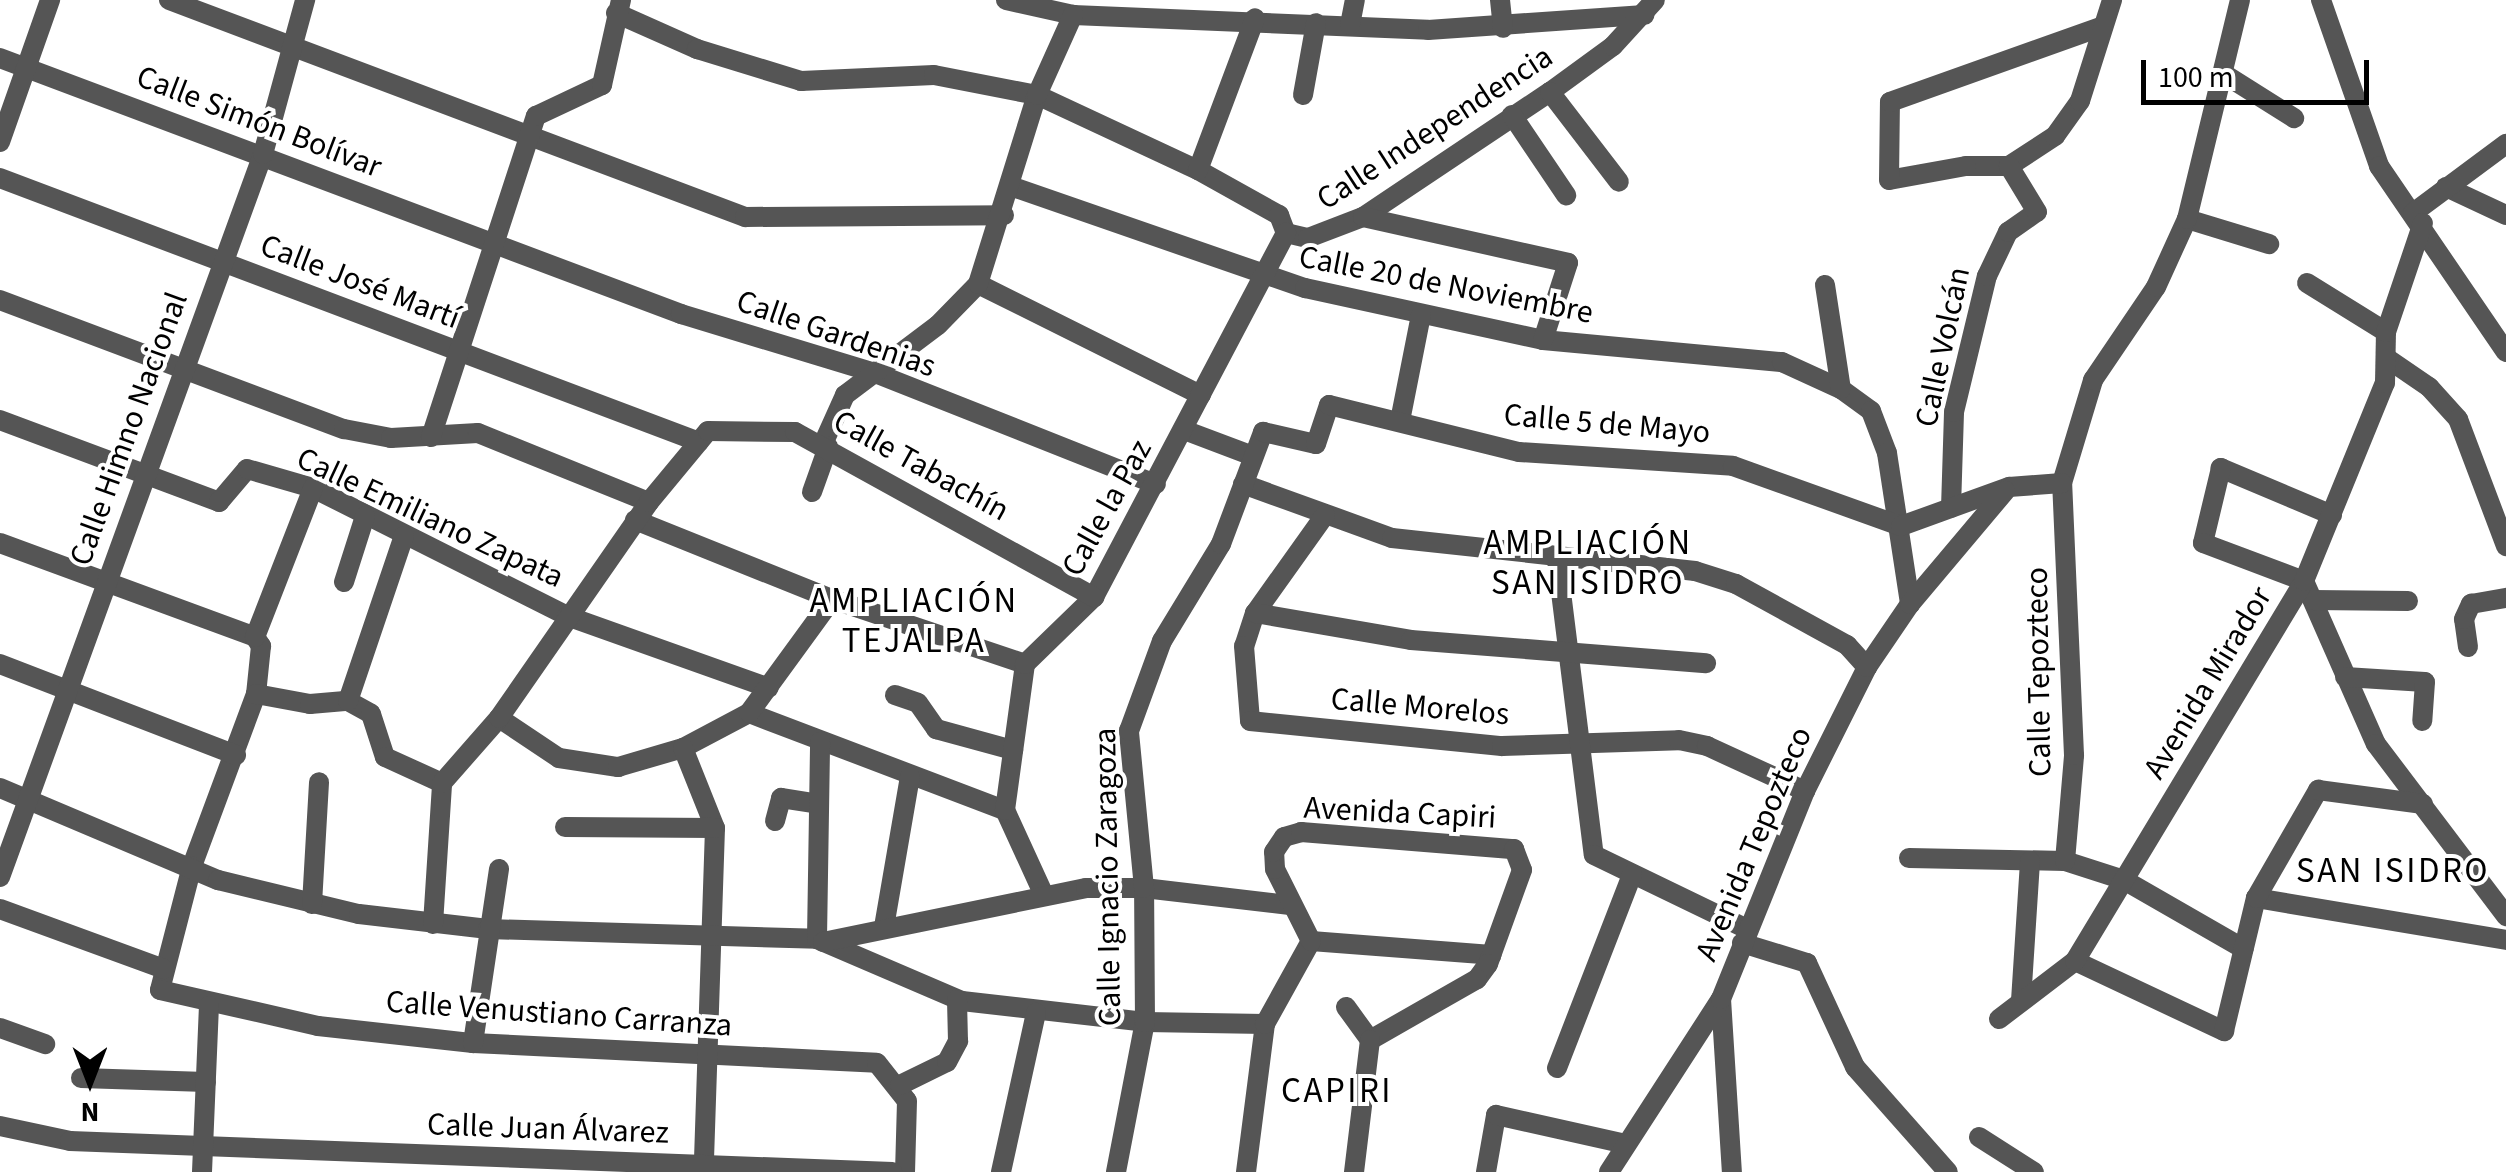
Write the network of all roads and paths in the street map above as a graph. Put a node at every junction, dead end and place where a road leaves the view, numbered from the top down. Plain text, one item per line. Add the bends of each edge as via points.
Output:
1 (50, 0) edge
2 (169, 0) edge
3 (305, 0) edge
4 (1006, 0) edge
5 (1355, 0) edge
6 (1500, 0) edge
7 (2112, 0) edge
8 (2240, 0) edge
9 (2321, 0) edge
10 (619, 6) edge
11 (1649, 8) edge
12 (1073, 14) junction
13 (1256, 18) junction
14 (1316, 23) junction
15 (1350, 25) junction
16 (2103, 26) junction
17 (1504, 28) junction
18 (292, 47) junction
19 (0, 58) edge
20 (28, 68) junction
21 (2224, 74) junction
22 (1550, 92) junction
23 (1037, 94) junction
24 (1304, 95) dead end
25 (1512, 115) junction
26 (2294, 118) dead end
27 (529, 137) junction
28 (0, 142) edge
29 (2506, 144) edge
30 (263, 154) junction
31 (2009, 166) junction
32 (1198, 170) junction
33 (0, 178) edge
34 (1620, 182) dead end
35 (1013, 187) junction
36 (2446, 187) junction
37 (1566, 195) dead end
38 (1004, 215) junction
39 (2506, 215) edge
40 (1363, 217) junction
41 (2418, 218) junction
42 (2188, 219) junction
43 (1286, 233) junction
44 (2269, 244) dead end
45 (496, 245) junction
46 (222, 262) junction
47 (1260, 276) junction
48 (978, 284) junction
49 (2307, 284) dead end
50 (1825, 286) dead end
51 (0, 300) edge
52 (1421, 315) junction
53 (2386, 332) junction
54 (1542, 340) junction
55 (457, 350) junction
56 (2506, 352) edge
57 (2388, 359) junction
58 (182, 370) junction
59 (875, 373) junction
60 (1841, 389) junction
61 (1202, 395) junction
62 (0, 420) edge
63 (1400, 421) junction
64 (1184, 430) junction
65 (431, 437) junction
66 (704, 437) junction
67 (825, 446) junction
68 (1253, 456) junction
69 (142, 477) junction
70 (2062, 483) junction
71 (1156, 484) junction
72 (1243, 484) junction
73 (2009, 486) junction
74 (313, 488) junction
75 (812, 492) dead end
76 (649, 502) junction
77 (1952, 508) junction
78 (2332, 515) junction
79 (365, 516) junction
80 (1325, 516) junction
81 (635, 520) junction
82 (1913, 522) junction
83 (404, 536) junction
84 (0, 543) edge
85 (2506, 546) edge
86 (1557, 560) junction
87 (344, 582) dead end
88 (104, 584) junction
89 (2309, 590) junction
90 (1094, 597) junction
91 (1916, 597) junction
92 (2506, 598) edge
93 (832, 599) junction
94 (2408, 602) dead end
95 (1255, 613) junction
96 (567, 616) junction
97 (254, 636) junction
98 (2468, 648) dead end
99 (1572, 654) junction
100 (1706, 663) dead end
101 (0, 664) edge
102 (1024, 664) junction
103 (1867, 666) junction
104 (2345, 677) junction
105 (769, 688) junction
106 (66, 690) junction
107 (256, 694) junction
108 (895, 695) dead end
109 (348, 701) junction
110 (748, 713) junction
111 (499, 718) junction
112 (2422, 721) dead end
113 (820, 742) junction
114 (1584, 746) junction
115 (683, 748) junction
116 (1013, 750) junction
117 (236, 755) junction
118 (910, 777) junction
119 (319, 782) dead end
120 (442, 783) junction
121 (0, 788) edge
122 (1806, 791) junction
123 (28, 799) junction
124 (819, 804) junction
125 (2422, 804) junction
126 (1005, 810) junction
127 (775, 820) dead end
128 (565, 827) dead end
129 (715, 828) junction
130 (1910, 858) dead end
131 (2030, 861) junction
132 (2065, 862) junction
133 (192, 866) junction
134 (499, 869) dead end
135 (1632, 875) junction
136 (0, 877) edge
137 (2124, 880) junction
138 (1144, 888) junction
139 (1044, 895) junction
140 (2256, 898) junction
141 (312, 904) junction
142 (1288, 905) junction
143 (0, 909) edge
144 (2506, 916) edge
145 (433, 924) junction
146 (884, 927) junction
147 (488, 929) junction
148 (1745, 936) junction
149 (712, 940) junction
150 (2506, 940) edge
151 (820, 941) junction
152 (1311, 941) junction
153 (2244, 949) junction
154 (1491, 955) junction
155 (2075, 962) junction
156 (164, 969) junction
157 (1721, 998) junction
158 (957, 1000) junction
159 (2021, 1001) junction
160 (209, 1006) junction
161 (1346, 1007) dead end
162 (1036, 1014) junction
163 (1999, 1019) dead end
164 (1145, 1022) junction
165 (1264, 1024) junction
166 (0, 1028) edge
167 (1370, 1040) junction
168 (474, 1043) junction
169 (44, 1044) dead end
170 (704, 1055) junction
171 (1557, 1068) dead end
172 (81, 1078) dead end
173 (206, 1082) junction
174 (900, 1085) junction
175 (0, 1126) edge
176 (1979, 1138) dead end
177 (1626, 1144) junction
178 (203, 1146) junction
179 (522, 1165) edge
180 (704, 1165) junction
181 (1729, 1166) edge
182 (202, 1172) edge
183 (892, 1172) edge
184 (905, 1172) edge
185 (1001, 1172) edge
186 (1116, 1172) edge
187 (1246, 1172) edge
188 (1354, 1172) edge
189 (1486, 1172) edge
190 (1610, 1172) edge
191 (1948, 1172) edge
192 (2034, 1172) edge

1 - 20 street
2 - 18 street
3 - 18 street, Calle Himno Nacional
4 - 12 street
5 - 15 street
6 - 17 street
7 - 16 street
8 - 21 street
9 - 41 street via 2379,166
10 - 23 street, Calle Independencia via 697,50 801,81 934,75
10 - 27 street via 602,85 536,116
11 - 17 street
11 - 22 street, Calle Independencia
12 - 13 street
12 - 23 street
13 - 14 street
13 - 32 street
14 - 15 street
14 - 24 street
15 - 17 street
16 - 31 street via 2080,101 2055,136
16 - 31 street via 1890,102 1889,180
18 - 27 street
18 - 30 street, Calle Himno Nacional
19 - 20 street, Calle Simón Bolívar
20 - 28 street
20 - 30 street, Calle Simón Bolívar
21 - 26 street
21 - 42 street
22 - 25 street, Calle Independencia
22 - 34 street
23 - 32 street, Calle Independencia
23 - 35 street
25 - 37 street
25 - 40 street, Calle Independencia
27 - 38 street via 745,217
27 - 45 street
29 - 36 street
30 - 45 street, Calle Simón Bolívar
30 - 46 street, Calle Himno Nacional
31 - 77 street, Calle Volcán via 2038,212 2008,232 1988,276 1954,412
32 - 43 street, Calle Independencia via 1279,215
33 - 46 street, Calle José Martí
35 - 38 street
35 - 47 street, Calle 20 de Noviembre
36 - 39 street
36 - 41 street
38 - 48 street
40 - 43 street, Calle Independencia via 1330,235
40 - 54 street via 1568,264
41 - 53 street, Avenida Mirador
41 - 56 street
42 - 44 street
42 - 70 street via 2156,287 2094,380
43 - 47 street, Calle la Paz
45 - 55 street
45 - 59 street, Calle Gardenias via 682,314
46 - 55 street, Calle José Martí
46 - 58 street, Calle Himno Nacional
47 - 52 street, Calle 20 de Noviembre
47 - 61 street, Calle la Paz
48 - 59 street
48 - 61 street
49 - 53 street
50 - 60 street
51 - 58 street
52 - 54 street, Calle 20 de Noviembre
52 - 63 street
53 - 57 street, Avenida Mirador
54 - 60 street, Calle 20 de Noviembre via 1782,362
55 - 65 street
55 - 66 street, Calle José Martí
57 - 78 street, Avenida Mirador
57 - 85 street via 2429,388 2458,420
58 - 65 street via 344,429
58 - 69 street, Calle Himno Nacional
59 - 67 street via 844,396
59 - 71 street, Calle Gardenias
60 - 82 street, Calle 20 de Noviembre via 1871,411
61 - 64 street, Calle la Paz
62 - 69 street, Calle Emiliano Zapata
63 - 68 street, Calle 5 de Mayo via 1330,405 1316,444 1263,432
63 - 82 street, Calle 5 de Mayo via 1526,453 1733,466
64 - 68 street
64 - 71 street, Calle la Paz
65 - 76 street via 458,432 505,440
66 - 67 street, Calle Tabachín via 795,432
66 - 76 street
67 - 75 street
67 - 90 street, Calle Tabachín
68 - 72 street
69 - 74 street, Calle Emiliano Zapata via 219,502 247,469
69 - 88 street, Calle Himno Nacional
70 - 73 street
70 - 132 street, Calle Tepozteco via 2074,755
71 - 90 street, Calle la Paz
72 - 80 street
72 - 138 street, Calle Ignacio Zaragoza via 1221,544 1162,641 1132,716 1130,794
73 - 77 street
73 - 91 street, Avenida Tepozteco
74 - 79 street, Calle Emiliano Zapata
74 - 97 street
76 - 81 street
77 - 82 street
78 - 89 street, Avenida Mirador
78 - 89 street via 2221,468 2203,544
79 - 83 street, Calle Emiliano Zapata
79 - 87 street
80 - 86 street via 1392,538
80 - 95 street, Calle Morelos
81 - 93 street
81 - 96 street
82 - 91 street
83 - 96 street, Calle Emiliano Zapata
83 - 109 street
84 - 88 street
86 - 99 street
86 - 103 street via 1695,571 1736,584 1847,645
88 - 97 street
88 - 106 street, Calle Himno Nacional
89 - 94 street
89 - 104 street
89 - 137 street, Avenida Mirador
90 - 102 street, Calle la Paz
91 - 103 street, Avenida Tepozteco
92 - 98 street via 2471,604 2464,619
93 - 102 street
93 - 105 street
95 - 99 street via 1446,643
95 - 114 street, Calle Morelos via 1244,646 1250,722
96 - 105 street, Calle Emiliano Zapata
96 - 111 street
97 - 107 street via 264,656
99 - 100 street
99 - 114 street
101 - 106 street
102 - 116 street
103 - 122 street, Avenida Tepozteco
104 - 112 street via 2425,682
104 - 125 street via 2376,744
105 - 110 street
106 - 117 street
106 - 123 street, Calle Himno Nacional
107 - 109 street via 310,704
107 - 117 street
108 - 116 street via 918,703 936,729
109 - 120 street via 371,714 385,757
110 - 113 street
110 - 115 street
111 - 115 street via 559,758 618,767
111 - 120 street
113 - 118 street
113 - 124 street
114 - 122 street, Calle Morelos via 1647,740 1707,746
114 - 135 street via 1594,855
115 - 129 street
116 - 126 street
117 - 133 street
118 - 126 street
118 - 146 street
119 - 141 street
120 - 145 street
121 - 123 street
122 - 148 street, Avenida Tepozteco
123 - 133 street
123 - 136 street, Calle Himno Nacional
124 - 127 street via 781,798
124 - 151 street
125 - 140 street via 2318,790
125 - 144 street
126 - 139 street
128 - 129 street
129 - 149 street
130 - 131 street
131 - 132 street
131 - 159 street
132 - 137 street
133 - 141 street via 218,880
133 - 156 street
134 - 147 street
135 - 148 street
135 - 171 street
137 - 153 street
137 - 155 street, Avenida Mirador
138 - 139 street
138 - 142 street
138 - 164 street, Calle Ignacio Zaragoza
139 - 146 street
140 - 150 street
140 - 153 street
141 - 145 street
142 - 152 street, Avenida Capiri
142 - 154 street, Avenida Capiri via 1274,852 1284,837 1301,832 1514,849 1522,870
143 - 156 street
145 - 147 street
146 - 151 street
147 - 149 street
147 - 168 street
148 - 157 street, Avenida Tepozteco
148 - 191 street via 1807,963 1855,1068
149 - 151 street
149 - 170 street
151 - 158 street
152 - 154 street
152 - 165 street
153 - 155 street via 2224,1031
154 - 167 street, Avenida Capiri via 1477,979
155 - 159 street, Avenida Mirador
156 - 160 street, Calle Venustiano Carranza via 160,990
157 - 177 street, Avenida Tepozteco
157 - 181 street
158 - 162 street
158 - 174 street via 958,1041 947,1062
159 - 163 street, Avenida Mirador
160 - 168 street, Calle Venustiano Carranza
160 - 173 street
161 - 167 street
162 - 164 street
162 - 185 street
164 - 165 street
164 - 186 street, Calle Ignacio Zaragoza
165 - 187 street
166 - 169 street
167 - 188 street
168 - 170 street, Calle Venustiano Carranza
170 - 174 street, Calle Venustiano Carranza via 877,1064
170 - 180 street
172 - 173 street
173 - 178 street
174 - 184 street via 907,1101
175 - 178 street, Calle Juan Álvarez via 70,1142
176 - 192 street
177 - 189 street via 1496,1116
177 - 190 street, Avenida Tepozteco
178 - 179 street, Calle Juan Álvarez
178 - 182 street
179 - 180 street, Calle Juan Álvarez
180 - 183 street, Calle Juan Álvarez

